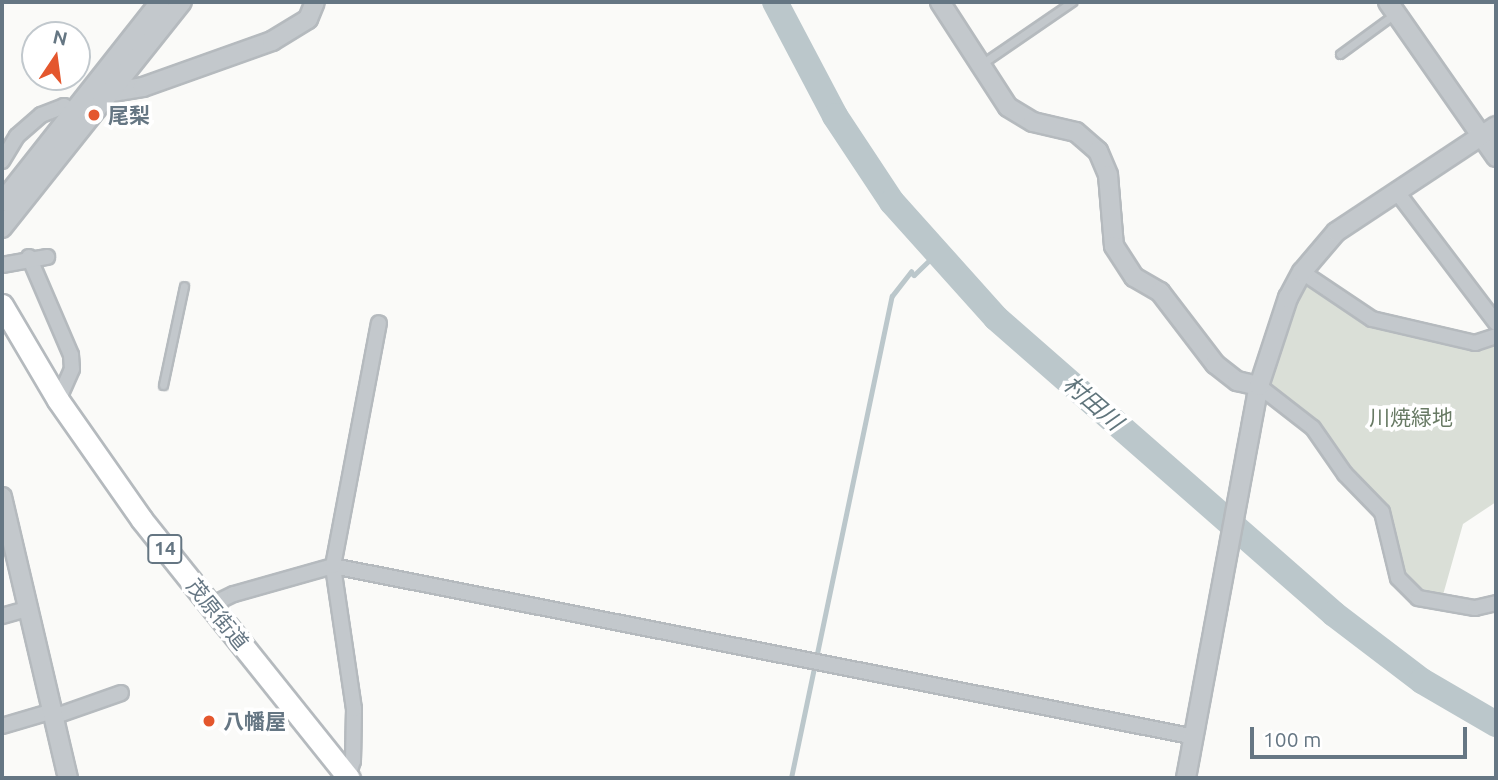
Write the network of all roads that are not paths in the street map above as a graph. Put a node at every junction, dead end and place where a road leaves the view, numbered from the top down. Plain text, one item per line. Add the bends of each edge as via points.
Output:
1 (160, 2) edge
2 (182, 2) edge
3 (316, 2) edge
4 (940, 2) edge
5 (1072, 2) edge
6 (1392, 7) edge
7 (1340, 54) dead end
8 (979, 66) junction
9 (112, 92) junction
10 (74, 114) junction
11 (1489, 131) edge
12 (1496, 157) edge
13 (2, 160) edge
14 (1397, 192) junction
15 (3, 199) edge
16 (2, 228) edge
17 (29, 257) junction
18 (47, 257) dead end
19 (2, 265) edge
20 (1302, 272) junction
21 (184, 286) dead end
22 (2, 305) edge
23 (379, 323) dead end
24 (1496, 323) edge
25 (1496, 337) edge
26 (163, 385) dead end
27 (1259, 386) junction
28 (58, 400) junction
29 (2, 497) edge
30 (6, 525) edge
31 (333, 566) junction
32 (1496, 603) edge
33 (211, 605) junction
34 (26, 609) junction
35 (2, 616) edge
36 (121, 693) dead end
37 (53, 714) junction
38 (2, 726) edge
39 (1195, 737) junction
40 (348, 777) edge
41 (68, 778) edge
42 (1186, 778) edge

1 - 10 street
2 - 9 street
3 - 9 street via 308,19 272,41 143,87
4 - 8 street
5 - 8 lane
6 - 7 lane
6 - 11 street
8 - 27 street via 997,94 1020,116 1076,132 1098,151 1108,175 1111,228 1119,258 1134,277 1167,299 1215,364 1237,381
9 - 16 street
10 - 13 street via 64,106 41,115 17,136
10 - 15 street
11 - 12 street
11 - 14 street
14 - 20 street via 1336,232
14 - 24 street
17 - 18 street
17 - 19 street
17 - 28 street via 71,355 72,369
20 - 25 street via 1372,319 1475,343
20 - 27 street via 1276,331
21 - 26 lane
22 - 28 main road, 茂原街道 / 14
23 - 31 street
27 - 32 street via 1313,428 1345,474 1382,512 1398,578 1418,598 1475,608
27 - 39 street
28 - 33 main road, 茂原街道 / 14 via 142,520
29 - 30 street
30 - 34 street
31 - 33 street
31 - 39 street
31 - 40 street via 354,709 354,761
33 - 40 main road, 茂原街道 / 14
34 - 35 street
34 - 37 street
36 - 37 street
37 - 38 street
37 - 41 street
39 - 42 street

